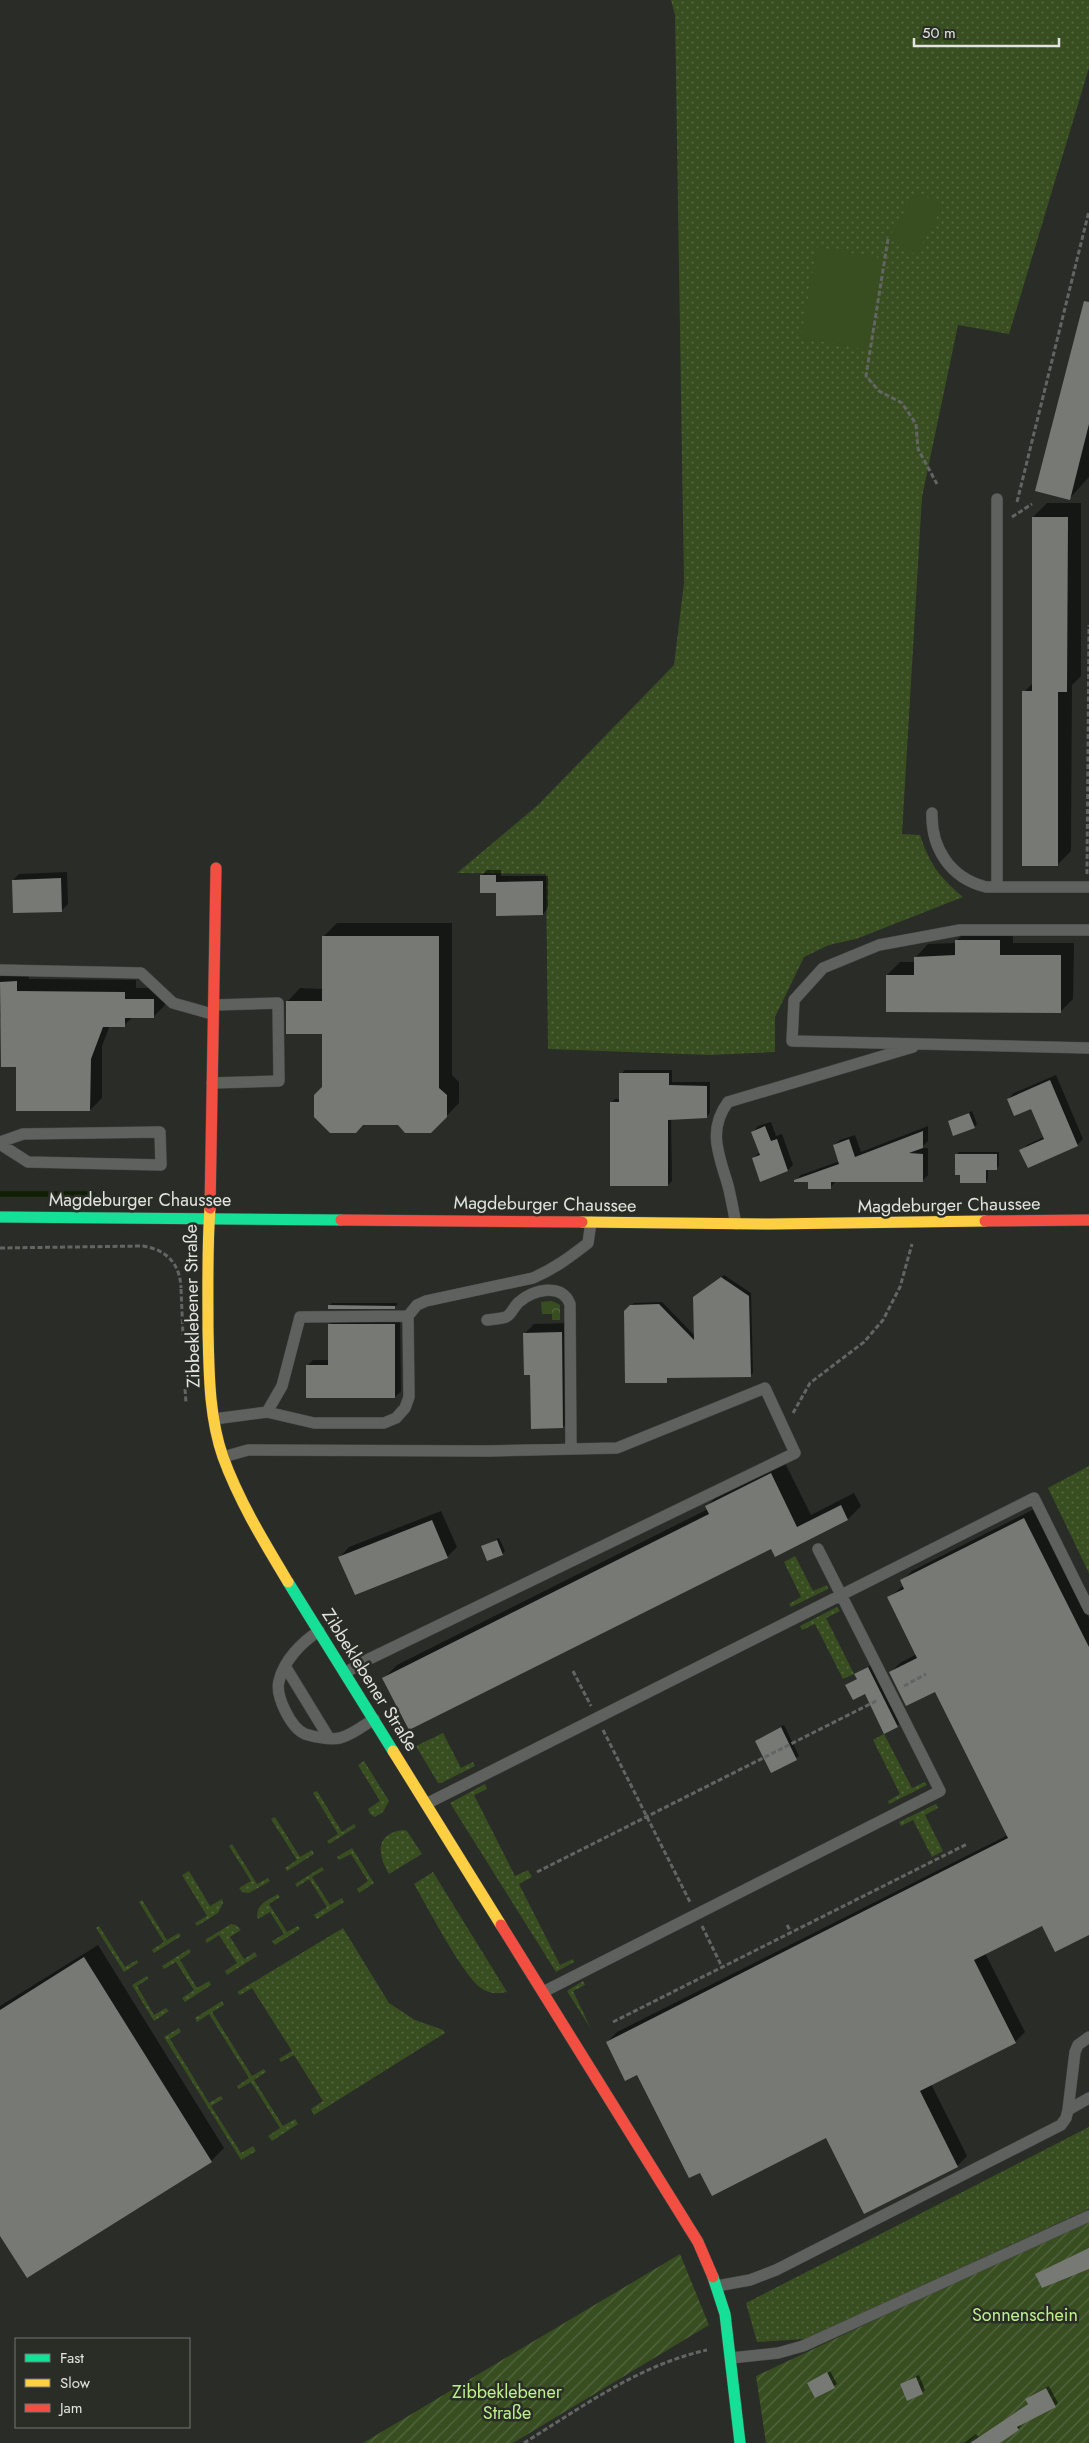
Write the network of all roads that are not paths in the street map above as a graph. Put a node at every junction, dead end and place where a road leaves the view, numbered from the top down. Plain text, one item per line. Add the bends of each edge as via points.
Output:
1 (997, 499) dead end
2 (932, 813) dead end
3 (216, 868) dead end
4 (997, 887) junction
5 (1088, 887) edge
6 (1089, 930) edge
7 (0, 970) edge
8 (212, 1009) junction
9 (923, 1044) junction
10 (1089, 1048) edge
11 (212, 1083) junction
12 (0, 1143) edge
13 (0, 1217) edge
14 (208, 1218) junction
15 (1089, 1220) edge
16 (591, 1222) junction
17 (736, 1224) junction
18 (408, 1316) junction
19 (486, 1320) dead end
20 (266, 1412) junction
21 (213, 1419) junction
22 (571, 1449) junction
23 (223, 1457) junction
24 (818, 1548) dead end
25 (841, 1595) junction
26 (1089, 1609) edge
27 (319, 1631) junction
28 (285, 1666) junction
29 (345, 1673) junction
30 (374, 1719) junction
31 (329, 1738) junction
32 (426, 1804) junction
33 (543, 1992) junction
34 (1089, 2037) edge
35 (1089, 2098) edge
36 (1068, 2110) junction
37 (1089, 2216) edge
38 (717, 2286) junction
39 (731, 2358) junction
40 (740, 2443) edge

1 - 4 lane
2 - 4 lane via 935,843 950,866 971,883
3 - 8 street, Zibbeklebener Straße
4 - 5 lane
6 - 9 lane via 960,930 879,945 823,968 794,1000 792,1041
7 - 8 lane via 141,973 173,1003
8 - 11 street, Zibbeklebener Straße
8 - 11 lane via 278,1003 279,1081
9 - 10 lane
9 - 17 lane via 728,1102 717,1124 717,1154
11 - 14 street, Zibbeklebener Straße via 212,1171
12 - 12 lane via 28,1162 161,1165 160,1132 23,1134
13 - 14 street, Magdeburger Chaussee
14 - 16 street, Magdeburger Chaussee
14 - 21 street, Zibbeklebener Straße via 209,1376
15 - 17 street, Magdeburger Chaussee
16 - 17 street, Magdeburger Chaussee
16 - 18 lane via 588,1243 559,1266 533,1278 426,1301 417,1305
18 - 20 lane via 300,1317 282,1386
18 - 20 lane via 410,1397 406,1408 396,1418 384,1423 314,1423
19 - 22 lane via 505,1317 521,1301 549,1290 555,1289 566,1295 570,1304
20 - 21 lane
21 - 23 street, Zibbeklebener Straße
22 - 23 lane via 248,1450
22 - 29 lane via 617,1448 765,1388 795,1453
23 - 27 street, Zibbeklebener Straße via 247,1512
24 - 25 lane
25 - 26 lane via 1034,1498
25 - 32 lane
25 - 33 lane via 940,1791
27 - 28 lane via 307,1639
27 - 29 street, Zibbeklebener Straße
28 - 31 lane
28 - 31 lane via 278,1682 279,1698 295,1726 304,1733
29 - 30 street, Zibbeklebener Straße
30 - 31 lane via 340,1738
30 - 32 street, Zibbeklebener Straße
32 - 33 street, Zibbeklebener Straße
33 - 38 street, Zibbeklebener Straße via 676,2204 698,2242
34 - 36 lane via 1078,2045 1075,2052
35 - 36 lane
36 - 38 lane via 1066,2118 1053,2130 806,2256 750,2280
37 - 39 lane via 803,2346 778,2353
38 - 39 street, Zibbeklebener Straße via 725,2314
39 - 40 street, Zibbeklebener Straße

